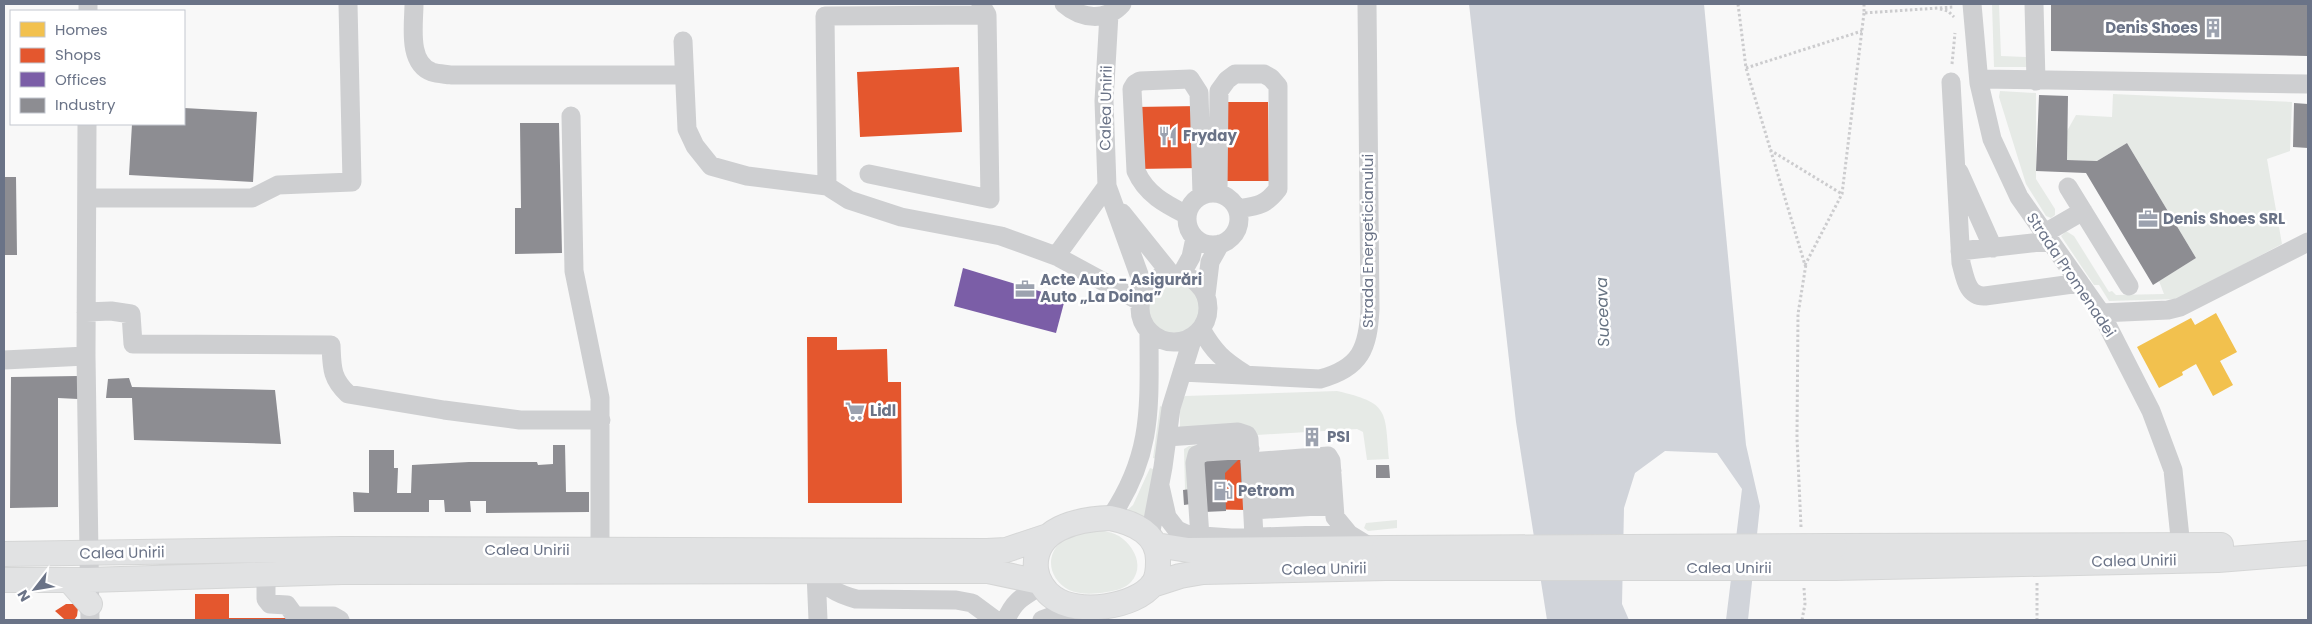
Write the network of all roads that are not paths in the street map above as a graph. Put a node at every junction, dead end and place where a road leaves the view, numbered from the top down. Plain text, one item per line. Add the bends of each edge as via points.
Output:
1 (348, 4) edge
2 (414, 4) edge
3 (1064, 4) edge
4 (1367, 4) edge
5 (1972, 4) edge
6 (2034, 4) edge
7 (984, 9) edge
8 (1116, 9) edge
9 (825, 10) edge
10 (683, 41) dead end
11 (684, 75) junction
12 (1979, 79) junction
13 (2036, 81) junction
14 (1951, 82) road end
15 (2308, 84) edge
16 (571, 116) dead end
17 (87, 125) edge
18 (1954, 161) junction
19 (869, 174) dead end
20 (827, 186) junction
21 (2068, 186) dead end
22 (1110, 193) junction
23 (1210, 194) junction
24 (87, 198) junction
25 (1237, 210) junction
26 (2083, 211) junction
27 (1187, 215) junction
28 (2047, 237) junction
29 (1196, 238) junction
30 (2308, 242) edge
31 (1220, 244) junction
32 (1993, 248) junction
33 (1960, 251) junction
34 (1056, 256) junction
35 (1176, 274) junction
36 (2080, 283) junction
37 (2129, 286) dead end
38 (1206, 295) junction
39 (1143, 296) junction
40 (86, 312) junction
41 (2101, 313) junction
42 (1149, 331) junction
43 (1197, 333) junction
44 (86, 356) junction
45 (4, 360) edge
46 (1182, 372) junction
47 (1246, 374) junction
48 (601, 420) junction
49 (1167, 437) junction
50 (1251, 478) junction
51 (1160, 486) junction
52 (1333, 488) junction
53 (1110, 518) junction
54 (1350, 534) junction
55 (1048, 536) junction
56 (1200, 537) junction
57 (1254, 537) junction
58 (1153, 540) junction
59 (600, 550) junction
60 (2181, 552) junction
61 (2308, 552) edge
62 (4, 554) edge
63 (88, 554) junction
64 (1380, 555) junction
65 (1835, 557) junction
66 (816, 572) junction
67 (266, 574) junction
68 (4, 580) edge
69 (79, 580) junction
70 (1041, 584) junction
71 (1152, 585) junction
72 (1077, 607) junction
73 (90, 612) edge
74 (340, 620) edge
75 (818, 620) edge
76 (995, 620) edge
77 (1006, 620) edge
78 (1042, 620) edge

1 - 24 street via 352,182 278,185 252,198
2 - 11 street via 414,46 419,61 430,71 451,75
3 - 8 street via 1084,16 1096,17
4 - 47 street, Strada Energeticianului via 1370,309 1366,346 1352,364 1320,379
5 - 12 street, Strada Promenadei
6 - 13 street
7 - 9 street
7 - 19 street via 990,199
8 - 22 street, Calea Unirii via 1104,107
9 - 20 street
10 - 11 street
11 - 20 street via 687,129 695,146 711,166 747,176
12 - 13 street
12 - 28 street, Strada Promenadei via 1992,139 2003,166 2019,197
13 - 15 street
14 - 18 street
16 - 48 street via 574,272 600,398
17 - 24 street
18 - 32 street
18 - 33 street
20 - 34 street via 849,200 901,217 1002,236
21 - 26 street
22 - 34 street
22 - 35 street
22 - 39 street, Calea Unirii
23 - 25 street via 1226,196
23 - 25 street via 1219,91 1235,74 1264,74 1278,86 1278,189 1260,205
23 - 27 street via 1189,207
23 - 27 street via 1199,93 1195,84 1190,80 1140,81 1132,89 1136,171 1159,201
24 - 40 street
25 - 31 street via 1238,226 1234,234
26 - 28 street
26 - 37 street
27 - 29 street via 1190,232
28 - 32 street
28 - 36 street, Strada Promenadei
29 - 31 street via 1211,245
29 - 35 street via 1191,257
30 - 41 street via 2180,307
31 - 38 street via 1210,262
32 - 33 street
33 - 36 street via 1970,290 1979,296
34 - 39 street
35 - 38 street via 1191,279
35 - 39 street via 1160,277 1151,283
36 - 41 street, Strada Promenadei
38 - 43 street via 1207,318
39 - 42 street via 1144,322
40 - 44 street
40 - 48 street via 131,314 133,344 331,345 337,383 348,394 520,420
41 - 60 street, Strada Promenadei via 2165,446 2172,470
42 - 43 street via 1156,337 1175,342
42 - 53 street via 1149,414 1144,448 1135,477
43 - 46 street
43 - 47 street, Strada Energeticianului via 1223,359
44 - 45 street
44 - 63 street
46 - 47 street, Strada Energeticianului
46 - 49 street via 1171,408
48 - 59 street
49 - 50 street via 1241,433 1249,439
49 - 51 street
50 - 52 street
50 - 52 street via 1324,456 1331,461
50 - 56 street via 1205,452 1197,455
50 - 57 street
51 - 56 street via 1172,525 1188,535
51 - 58 street
52 - 54 street via 1335,517
53 - 55 main road via 1067,525
53 - 58 main road via 1140,528
54 - 57 street
54 - 64 street
55 - 59 main road, Calea Unirii via 1006,550 988,551
55 - 70 main road via 1041,544 1035,562
56 - 57 street
58 - 64 main road, Calea Unirii via 1188,550
58 - 71 main road via 1158,571
59 - 63 main road, Calea Unirii
60 - 61 main road, Calea Unirii
60 - 65 main road, Calea Unirii
60 - 65 main road, Calea Unirii via 2037,563
62 - 63 main road, Calea Unirii
63 - 69 street
64 - 65 main road, Calea Unirii, bridge
64 - 71 main road, Calea Unirii via 1204,572
66 - 67 main road, Calea Unirii
66 - 70 main road, Calea Unirii via 988,571
66 - 75 street
66 - 76 street via 828,588 841,595 856,599 956,600 972,603
67 - 69 main road, Calea Unirii
67 - 74 street via 266,599 270,604 287,605 295,616 334,616
68 - 69 main road, Calea Unirii
69 - 73 main road
70 - 72 main road via 1046,592 1061,602
70 - 77 street via 1014,604
71 - 72 main road via 1130,600 1117,604
72 - 78 street

